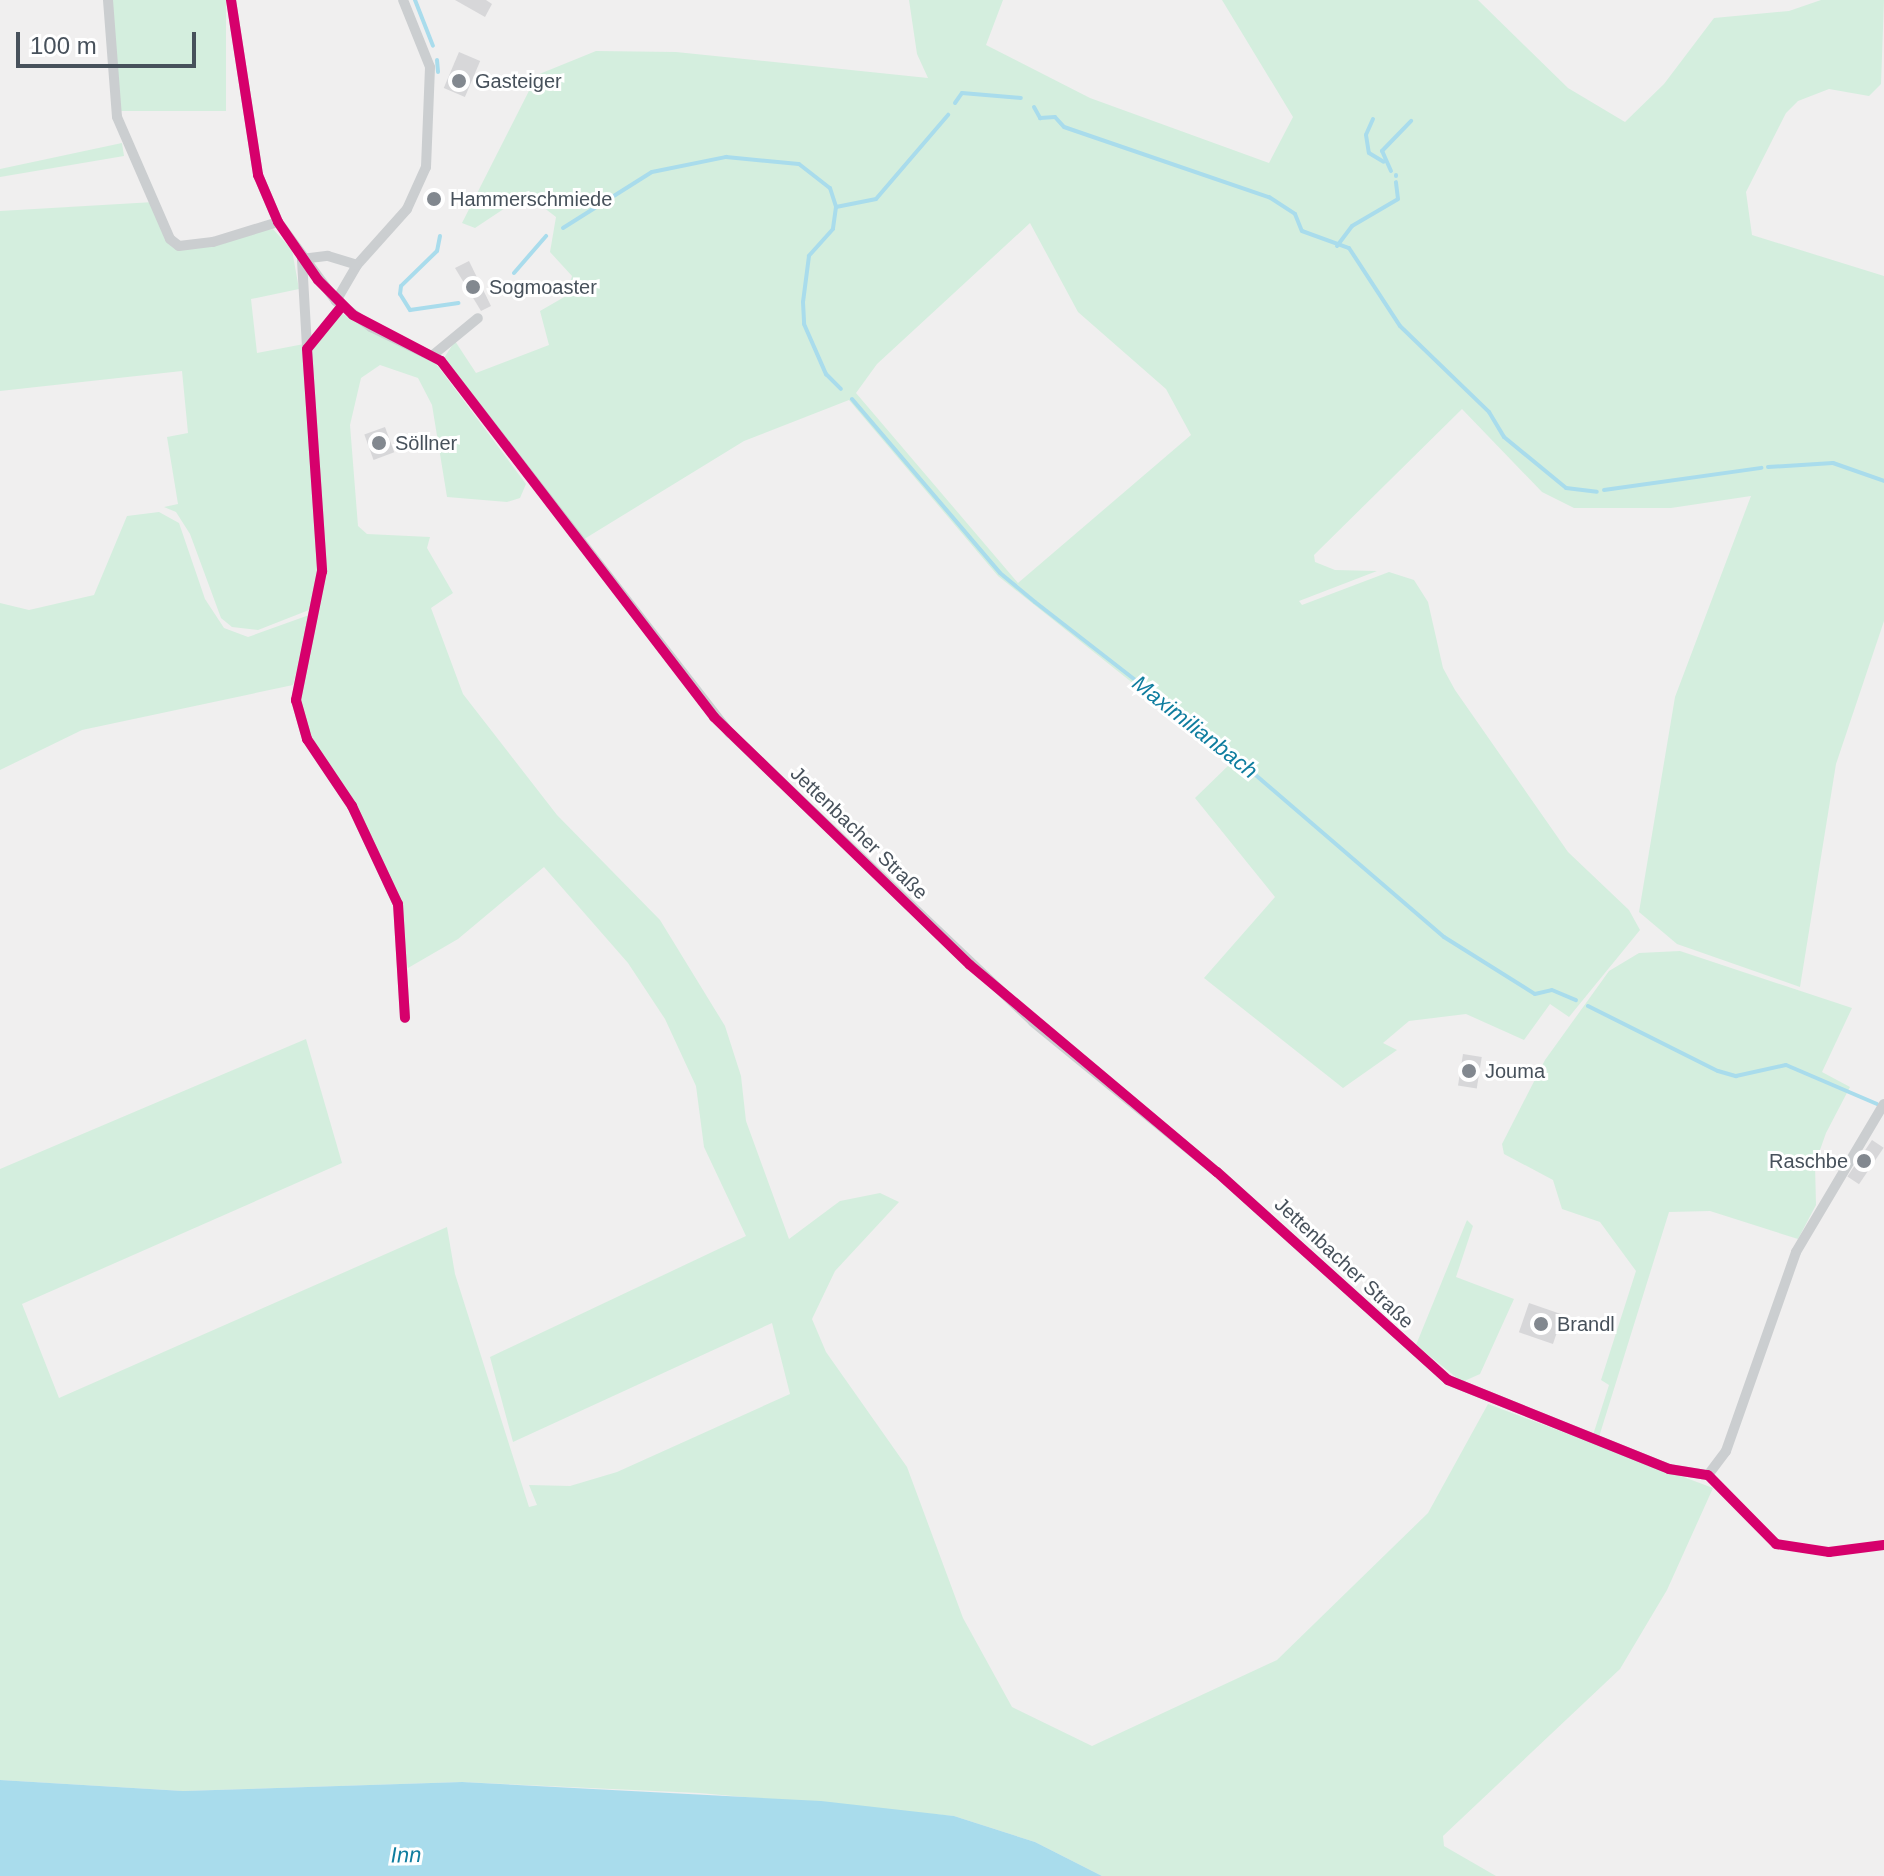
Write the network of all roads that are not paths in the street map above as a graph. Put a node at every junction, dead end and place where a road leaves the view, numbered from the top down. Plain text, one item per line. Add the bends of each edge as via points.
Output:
1 (108, 0) edge
2 (231, 0) edge
3 (403, 0) edge
4 (278, 222) junction
5 (302, 259) junction
6 (357, 265) junction
7 (339, 303) junction
8 (478, 318) dead end
9 (307, 349) junction
10 (433, 355) junction
11 (405, 1018) dead end
12 (1884, 1104) edge

1 - 4 street via 117,117 170,239 179,246 213,242
2 - 4 street, Jettenbacher Straße via 249,143
3 - 6 street via 430,67 429,151 415,197
4 - 5 street, Jettenbacher Straße
5 - 6 street via 328,256
5 - 7 street, Jettenbacher Straße
5 - 9 street
6 - 7 street
7 - 9 street
7 - 10 street, Jettenbacher Straße
8 - 10 street
9 - 11 street via 322,571 298,677 297,712 398,904
10 - 12 street, Jettenbacher Straße via 714,717 1033,1022 1217,1172 1448,1380 1669,1469 1708,1475 1726,1451 1796,1252

